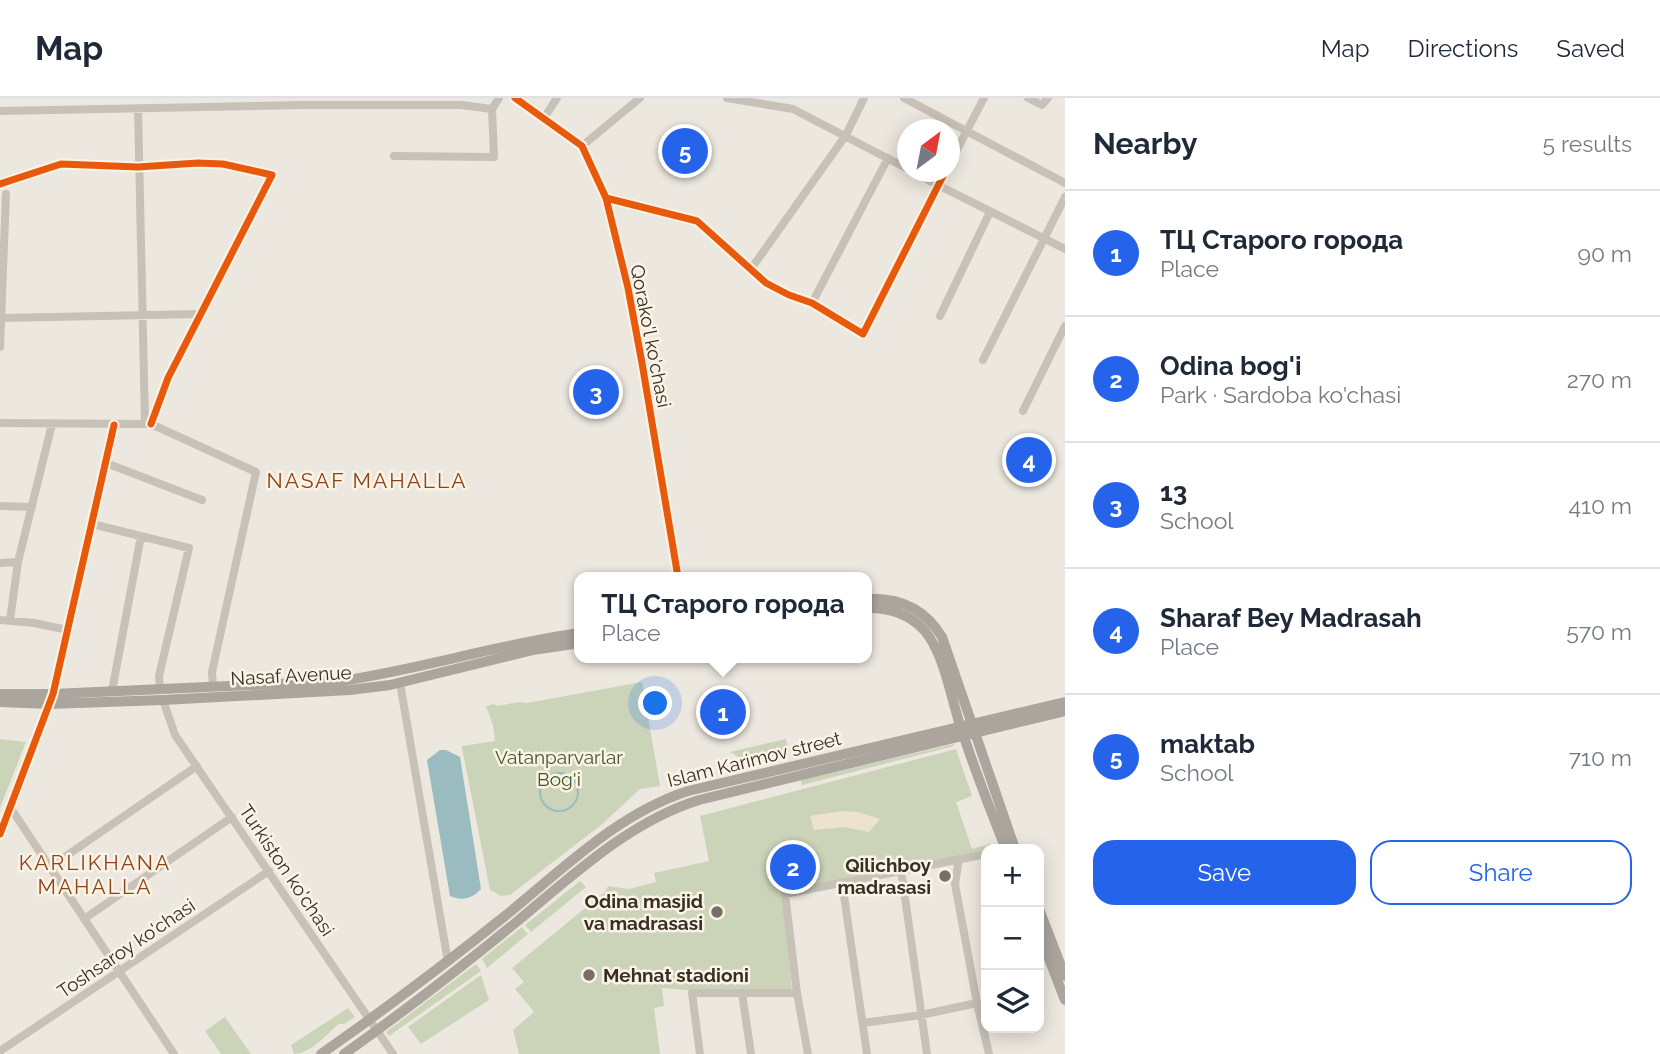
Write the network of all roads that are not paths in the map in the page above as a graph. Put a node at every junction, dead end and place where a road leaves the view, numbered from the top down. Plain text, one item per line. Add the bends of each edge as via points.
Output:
1 (56, 98) edge
2 (499, 98) edge
3 (515, 98) edge
4 (557, 98) edge
5 (640, 98) edge
6 (727, 98) edge
7 (864, 98) edge
8 (904, 98) edge
9 (984, 98) edge
10 (1028, 98) edge
11 (1048, 98) edge
12 (57, 109) junction
13 (138, 109) junction
14 (492, 109) junction
15 (0, 111) edge
16 (544, 118) junction
17 (966, 131) junction
18 (846, 135) junction
19 (960, 143) edge
20 (582, 146) junction
21 (394, 156) dead end
22 (888, 158) junction
23 (897, 163) edge
24 (138, 167) junction
25 (931, 182) edge
26 (940, 182) edge
27 (1065, 183) edge
28 (0, 184) edge
29 (938, 186) junction
30 (6, 194) dead end
31 (1065, 197) edge
32 (606, 198) junction
33 (990, 212) junction
34 (1043, 238) junction
35 (1065, 249) edge
36 (751, 268) junction
37 (812, 303) junction
38 (201, 314) junction
39 (143, 316) junction
40 (940, 316) dead end
41 (1, 318) edge
42 (1065, 326) edge
43 (0, 347) edge
44 (983, 360) dead end
45 (1023, 411) dead end
46 (0, 423) edge
47 (52, 424) junction
48 (148, 424) junction
49 (114, 425) junction
50 (106, 463) junction
51 (202, 500) dead end
52 (0, 506) edge
53 (32, 507) junction
54 (92, 524) junction
55 (141, 536) junction
56 (18, 562) junction
57 (0, 563) edge
58 (677, 572) edge
59 (872, 598) edge
60 (872, 609) edge
61 (5, 620) edge
62 (68, 630) junction
63 (574, 634) edge
64 (574, 644) edge
65 (400, 683) junction
66 (213, 687) junction
67 (112, 691) junction
68 (0, 694) edge
69 (162, 694) junction
70 (51, 699) junction
71 (0, 702) edge
72 (1065, 702) edge
73 (1065, 711) edge
74 (968, 730) junction
75 (197, 766) junction
76 (10, 807) junction
77 (232, 817) junction
78 (0, 834) edge
79 (1003, 844) edge
80 (1013, 844) edge
81 (981, 855) edge
82 (959, 859) junction
83 (50, 867) junction
84 (564, 869) junction
85 (901, 869) junction
86 (269, 871) junction
87 (571, 878) junction
88 (842, 882) junction
89 (84, 919) junction
90 (1044, 930) edge
91 (1044, 946) edge
92 (447, 962) junction
93 (119, 971) junction
94 (1065, 976) edge
95 (742, 993) junction
96 (797, 993) junction
97 (1065, 1000) edge
98 (976, 1003) junction
99 (921, 1015) junction
100 (370, 1019) junction
101 (863, 1023) junction
102 (378, 1030) junction
103 (0, 1051) edge
104 (174, 1054) edge
105 (321, 1054) edge
106 (344, 1054) edge
107 (394, 1054) edge
108 (700, 1054) edge
109 (751, 1054) edge
110 (808, 1054) edge
111 (867, 1054) edge
112 (927, 1054) edge
113 (989, 1054) edge

1 - 12 street
2 - 14 street
3 - 16 street, Qorako'l ko'chasi
4 - 16 street
5 - 20 street
6 - 18 street via 793,109
7 - 18 street
8 - 17 street
9 - 17 street
10 - 11 street via 1042,105
12 - 13 street
12 - 15 street
13 - 14 street via 305,105
13 - 24 street
14 - 21 street via 494,157
16 - 20 street, Qorako'l ko'chasi
17 - 19 street
17 - 27 street
18 - 22 street
18 - 36 street
20 - 32 street, Qorako'l ko'chasi
22 - 23 street
22 - 37 street
24 - 28 street via 61,164
24 - 38 street via 223,164 272,175
24 - 39 street
25 - 29 street
26 - 29 street
29 - 33 street
29 - 37 street via 863,334
30 - 41 street
31 - 34 street
32 - 36 street via 696,221
32 - 58 street, Qorako'l ko'chasi via 642,362
33 - 34 street
33 - 40 street
34 - 35 street
34 - 44 street
36 - 37 street via 766,283
38 - 39 street
38 - 48 street
39 - 41 street
39 - 48 street
41 - 43 street
42 - 45 street
46 - 47 street
47 - 49 street
47 - 53 street
48 - 49 street
48 - 66 street via 256,472 212,673
49 - 50 street
50 - 51 street
50 - 54 street
52 - 53 street
53 - 56 street
54 - 55 street
54 - 62 street
55 - 67 street
55 - 69 street via 189,548 159,676
56 - 57 street
56 - 61 street
59 - 74 main road via 903,602 936,627
60 - 74 main road via 897,612 923,630
61 - 62 street
62 - 70 street
63 - 66 main road, Nasaf Avenue via 375,676
64 - 65 main road, Nasaf Avenue
65 - 69 main road, Nasaf Avenue via 350,690
65 - 92 street
66 - 69 main road, Nasaf Avenue
67 - 69 main road, Nasaf Avenue
67 - 70 main road, Nasaf Avenue
68 - 70 main road, Nasaf Avenue
69 - 70 main road, Nasaf Avenue
69 - 75 street, Turkiston ko'chasi via 176,734
70 - 71 main road, Nasaf Avenue
70 - 76 street
72 - 74 main road, Islam Karimov street
73 - 74 main road, Islam Karimov street
74 - 79 main road via 978,778
74 - 80 main road
74 - 84 main road, Islam Karimov street via 688,790 619,825
74 - 87 main road, Islam Karimov street via 666,811
75 - 77 street, Turkiston ko'chasi
75 - 83 street
76 - 78 street
76 - 83 street
77 - 86 street, Turkiston ko'chasi
77 - 89 street
81 - 82 street
82 - 85 street
82 - 98 street via 955,884
83 - 89 street
84 - 87 main road
84 - 92 main road, Islam Karimov street
85 - 88 street
85 - 99 street
86 - 93 street, Toshsaroy ko'chasi
86 - 100 street, Turkiston ko'chasi
87 - 102 main road, Islam Karimov street
88 - 96 street via 785,894
88 - 101 street
89 - 93 street
90 - 94 main road
91 - 97 main road
92 - 100 main road, Islam Karimov street
93 - 103 street, Toshsaroy ko'chasi
93 - 104 street
95 - 96 street
95 - 108 street via 692,993
95 - 109 street
96 - 110 street
98 - 99 street
98 - 113 street
99 - 101 street
99 - 112 street
100 - 102 street, Turkiston ko'chasi
100 - 105 main road, Islam Karimov street
101 - 111 street
102 - 106 main road, Islam Karimov street
102 - 107 street, Turkiston ko'chasi

